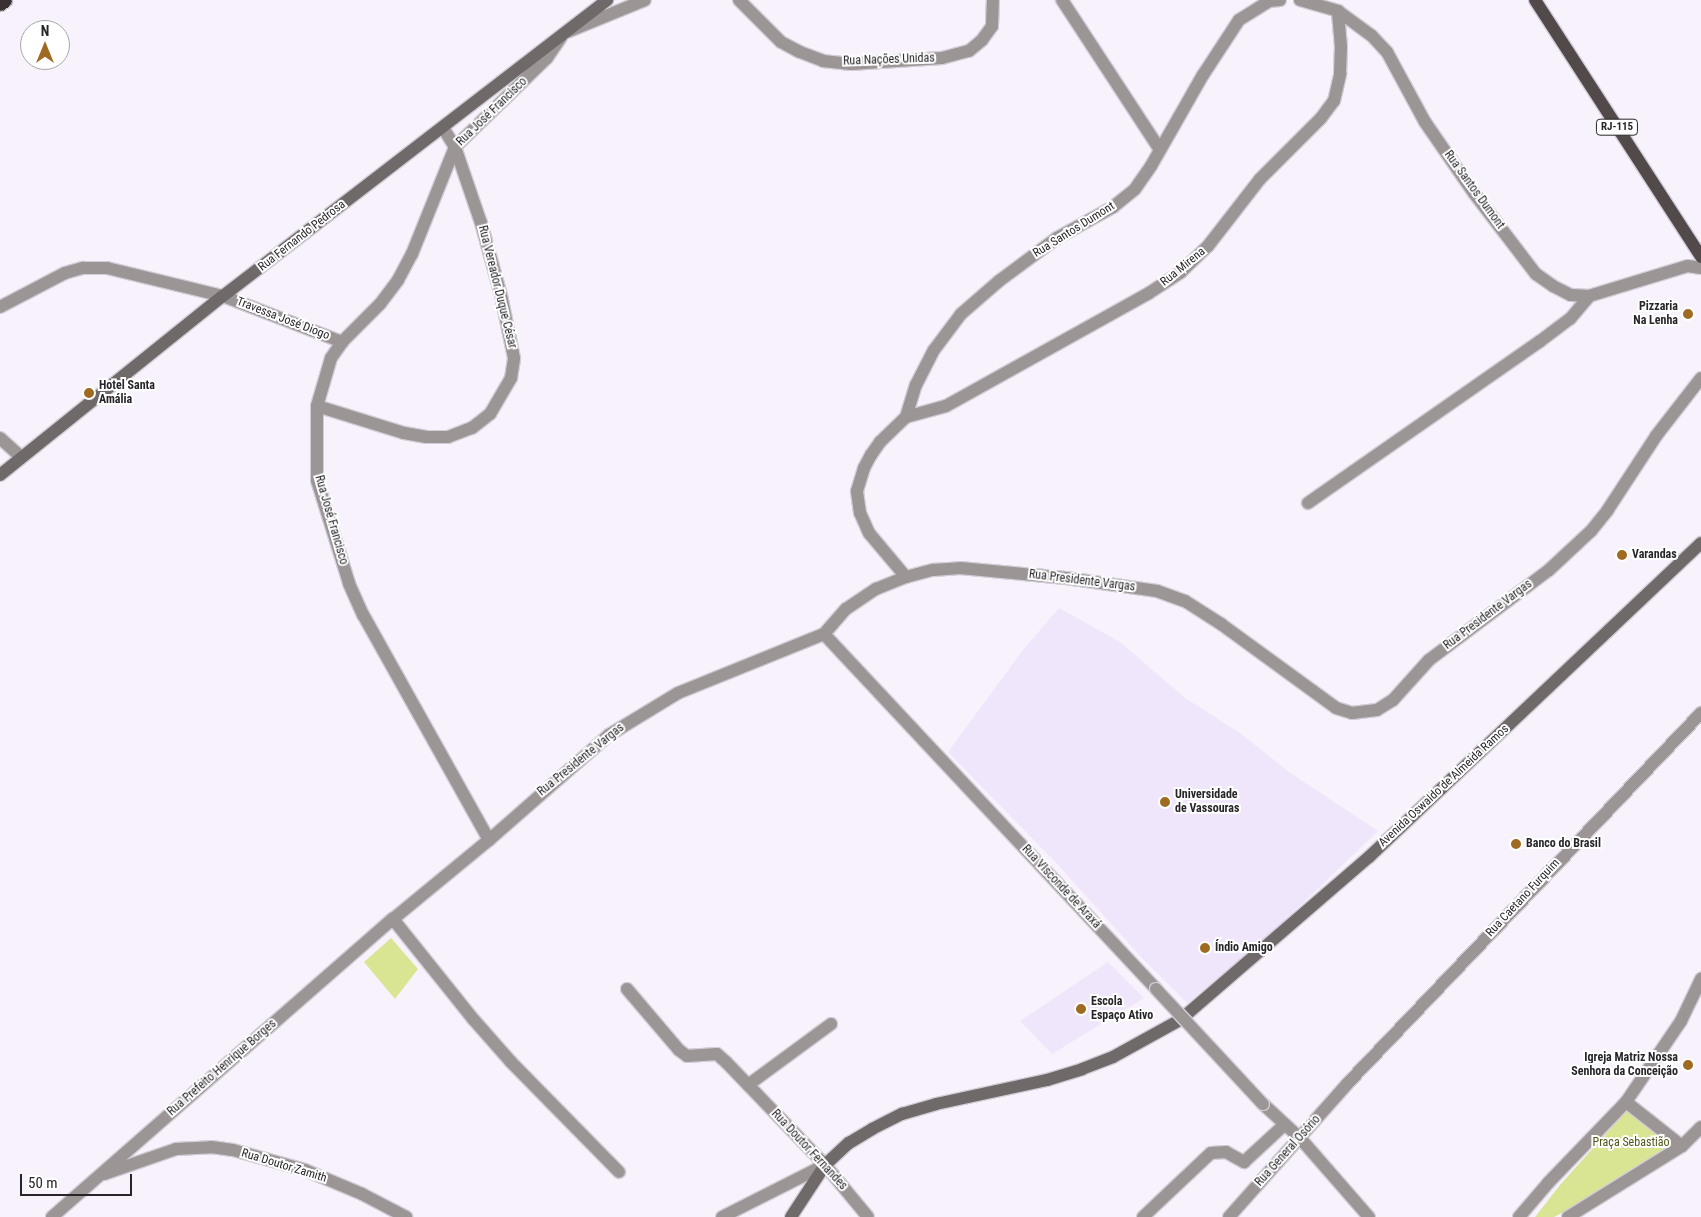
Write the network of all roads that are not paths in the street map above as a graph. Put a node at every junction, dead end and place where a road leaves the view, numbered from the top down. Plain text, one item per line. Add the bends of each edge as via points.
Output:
1 (4, 0) edge
2 (607, 0) edge
3 (645, 0) edge
4 (738, 0) edge
5 (993, 0) edge
6 (1062, 0) edge
7 (1280, 0) edge
8 (1300, 0) edge
9 (1535, 0) edge
10 (0, 3) edge
11 (1338, 11) junction
12 (564, 35) junction
13 (443, 128) junction
14 (455, 147) junction
15 (1159, 148) junction
16 (1700, 255) edge
17 (1688, 266) junction
18 (1701, 268) edge
19 (223, 296) junction
20 (1589, 296) junction
21 (0, 307) edge
22 (342, 342) junction
23 (1701, 378) edge
24 (317, 406) junction
25 (906, 416) junction
26 (0, 438) edge
27 (21, 457) junction
28 (0, 475) edge
29 (1308, 503) dead end
30 (1701, 543) edge
31 (906, 577) junction
32 (824, 634) junction
33 (1701, 713) edge
34 (489, 840) junction
35 (393, 919) junction
36 (1701, 979) edge
37 (627, 989) dead end
38 (831, 1024) dead end
39 (1347, 1084) joint
40 (748, 1085) junction
41 (1626, 1102) junction
42 (1284, 1125) junction
43 (1701, 1127) edge
44 (1300, 1138) junction
45 (1682, 1146) junction
46 (825, 1165) junction
47 (619, 1172) dead end
48 (98, 1176) junction
49 (52, 1217) edge
50 (406, 1217) edge
51 (722, 1217) edge
52 (791, 1217) edge
53 (868, 1217) edge
54 (1143, 1217) edge
55 (1230, 1217) edge
56 (1369, 1217) edge
57 (1519, 1217) edge
58 (1568, 1217) edge

1 - 10 highway
2 - 12 street, Rua Fernando Pedrosa
3 - 12 street
4 - 5 street, Rua Nações Unidas via 781,42 823,61 851,64 942,58 969,51 992,26
6 - 15 street
7 - 15 street, Rua Santos Dumont via 1269,1 1239,20
8 - 11 street, Rua Santos Dumont
9 - 16 main road, RJ-115
11 - 20 street, Rua Santos Dumont via 1372,36 1387,52 1439,142 1536,274 1572,295
11 - 25 street, Rua Mirena via 1340,74 1334,101 1260,179 1208,246 1181,272 1149,294 946,406
12 - 13 street, Rua Fernando Pedrosa
12 - 14 street, Rua José Francisco via 547,58
13 - 14 street, Rua Vereador Duque César
13 - 19 street, Rua Fernando Pedrosa
14 - 22 street, Rua José Francisco via 412,254 398,280 380,304
14 - 24 street, Rua Vereador Duque César via 481,223 509,332 514,358 511,378 503,395 490,414 472,428 448,437 404,433
15 - 25 street, Rua Santos Dumont via 1135,188 1113,207 1057,238 961,314 934,350 916,385
16 - 17 street
17 - 18 street, Rua Santos Dumont
17 - 20 street, Rua Santos Dumont
19 - 21 street, Travessa José Diogo via 107,268 83,268 65,272
19 - 22 street, Travessa José Diogo
19 - 27 street, Rua Fernando Pedrosa
20 - 29 street via 1570,319 1540,342
22 - 24 street, Rua José Francisco via 329,364
23 - 31 street, Rua Presidente Vargas via 1656,436 1591,531 1549,570 1429,660 1393,700 1377,710 1352,713 1336,708 1221,624 1185,601 1157,592 1066,578 960,568
24 - 34 street, Rua José Francisco via 317,480 349,583 382,650
25 - 31 street, Rua Santos Dumont via 871,455 857,490 860,513 869,533
26 - 27 street
27 - 28 street, Rua Fernando Pedrosa
30 - 46 street, Avenida Oswaldo de Almeida Ramos via 1369,857 1180,1020 1122,1053 1082,1069 902,1114 849,1143
31 - 32 street, Rua Presidente Vargas via 876,589 846,609
32 - 34 street, Rua Presidente Vargas via 678,693 650,709 609,735
32 - 42 street, Rua VIsconde de Araxá, bridge
33 - 39 street, Rua Caetano Furquim
34 - 35 street, Rua Presidente Vargas
35 - 47 street via 486,1034
35 - 48 street, Rua Prefeito Henrique Borges
36 - 41 street via 1681,1020
37 - 40 street, Rua Doutor Fernandes via 679,1050 692,1057 718,1054
38 - 40 street
39 - 44 street, Rua General Osório
40 - 46 street, Rua Doutor Fernandes
41 - 45 street
41 - 57 street via 1548,1182
42 - 44 street, Rua VIsconde de Araxá
42 - 54 street via 1244,1162 1226,1152 1211,1153
43 - 45 street
44 - 55 street, Rua General Osório
44 - 56 street, Rua VIsconde de Araxá
45 - 58 street
46 - 51 street
46 - 52 street, Avenida Oswaldo de Almeida Ramos
46 - 53 street, Rua Doutor Fernandes
48 - 49 street, Rua Prefeito Henrique Borges
48 - 50 street, Rua Doutor Zamith via 176,1149 218,1148 253,1154 305,1170

